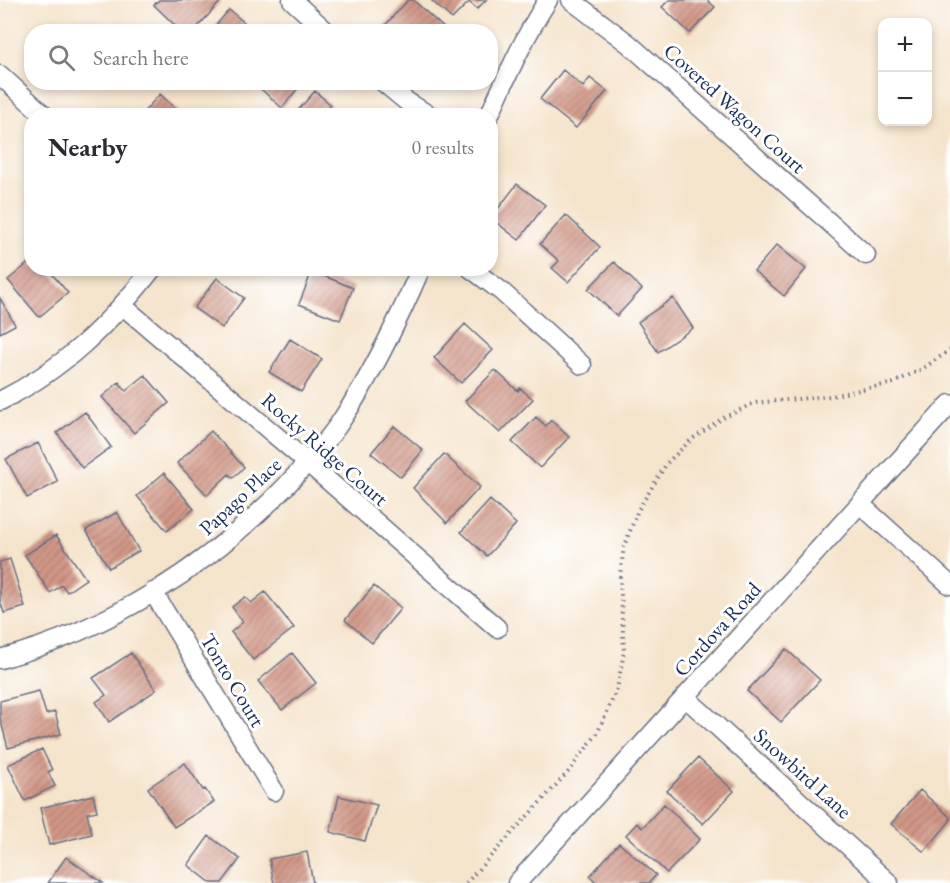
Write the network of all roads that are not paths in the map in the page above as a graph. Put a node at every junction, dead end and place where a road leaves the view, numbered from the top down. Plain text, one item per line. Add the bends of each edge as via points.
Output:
1 (292, 0) edge
2 (548, 0) edge
3 (571, 0) edge
4 (318, 24) edge
5 (0, 75) edge
6 (393, 90) edge
7 (36, 108) edge
8 (417, 108) edge
9 (493, 108) edge
10 (866, 255) dead end
11 (147, 276) edge
12 (417, 276) edge
13 (481, 276) edge
14 (123, 306) junction
15 (582, 365) dead end
16 (0, 402) edge
17 (950, 404) edge
18 (308, 463) junction
19 (860, 504) junction
20 (950, 585) edge
21 (153, 592) junction
22 (497, 628) dead end
23 (0, 659) edge
24 (686, 697) junction
25 (274, 791) dead end
26 (877, 879) edge
27 (517, 883) edge

1 - 4 street
2 - 9 street via 532,24
3 - 10 street, Covered Wagon Court via 629,44
5 - 7 street
6 - 8 street
11 - 14 street
12 - 18 street, Papago Place via 368,378
13 - 15 street
14 - 16 street via 66,361
14 - 18 street, Rocky Ridge Court
17 - 19 street, Cordova Road
18 - 21 street, Papago Place via 232,536 195,566
18 - 22 street, Rocky Ridge Court
19 - 20 street
19 - 24 street, Cordova Road
21 - 23 street, Papago Place via 76,633
21 - 25 street, Tonto Court
24 - 26 street, Snowbird Lane
24 - 27 street, Cordova Road

